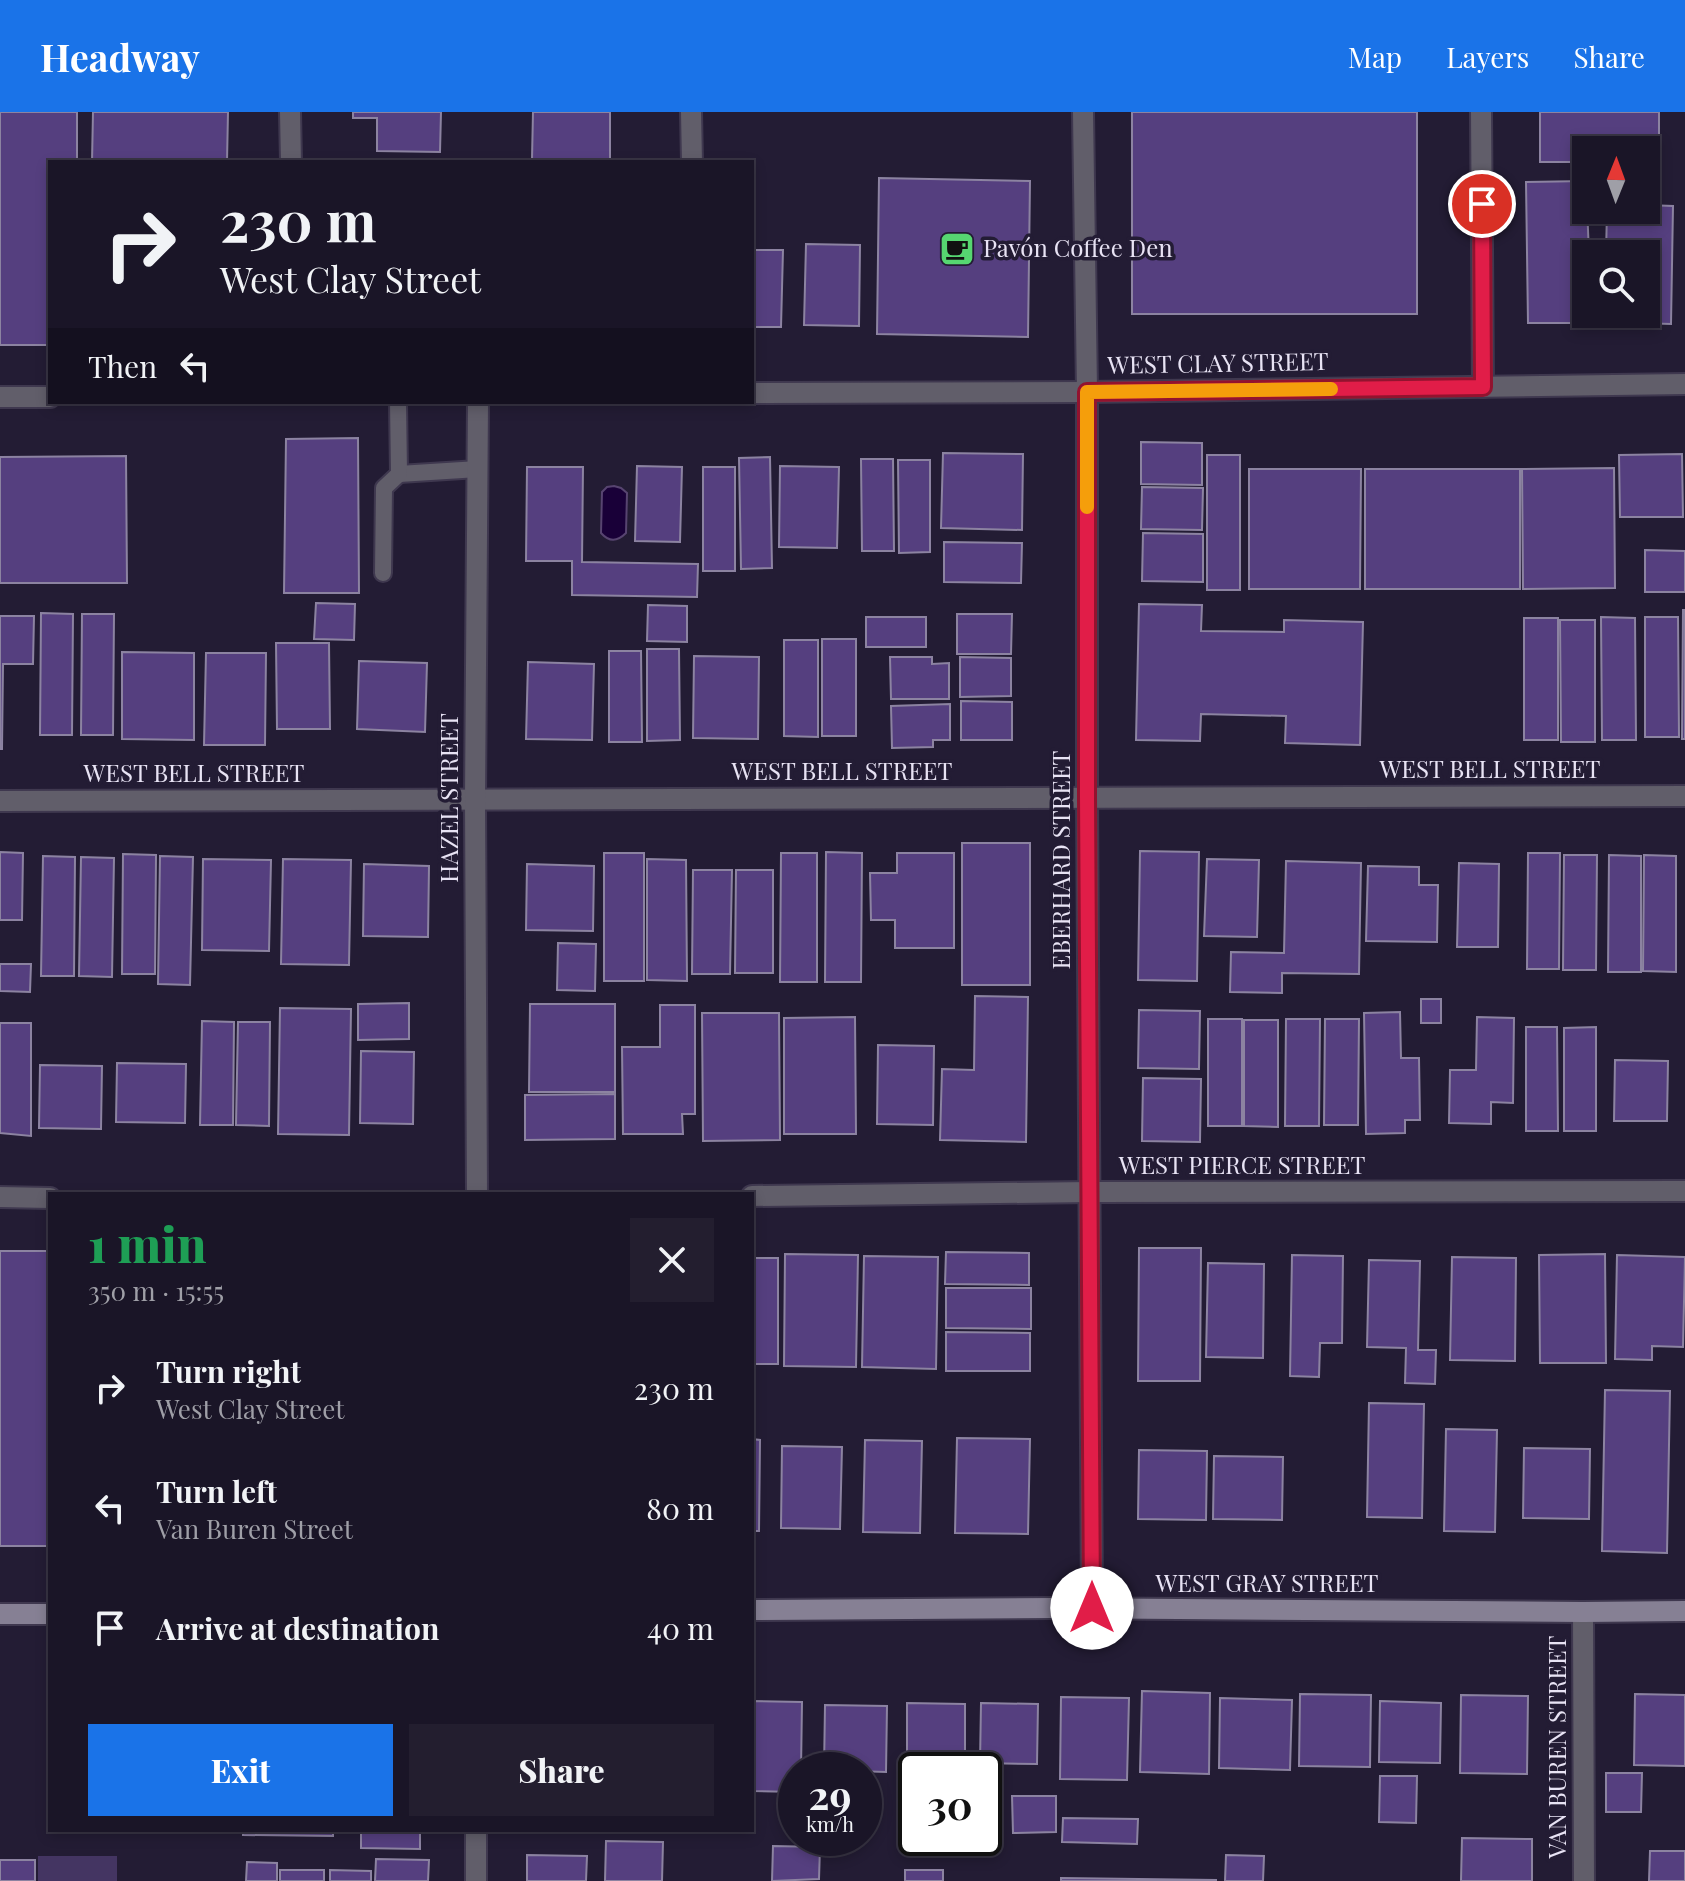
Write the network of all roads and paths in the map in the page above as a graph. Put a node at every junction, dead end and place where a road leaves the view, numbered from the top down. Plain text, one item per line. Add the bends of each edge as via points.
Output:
1 (290, 112) edge
2 (691, 112) edge
3 (1083, 112) edge
4 (1481, 112) edge
5 (291, 160) edge
6 (692, 160) edge
7 (1685, 384) edge
8 (1483, 387) junction
9 (1087, 392) junction
10 (754, 393) edge
11 (0, 397) edge
12 (48, 397) edge
13 (398, 404) edge
14 (478, 404) edge
15 (478, 469) junction
16 (399, 474) junction
17 (383, 573) dead end
18 (1685, 796) edge
19 (1087, 797) junction
20 (475, 799) junction
21 (0, 801) edge
22 (1685, 1191) edge
23 (477, 1192) edge
24 (1090, 1192) junction
25 (754, 1196) edge
26 (0, 1197) edge
27 (48, 1198) edge
28 (1092, 1608) junction
29 (754, 1610) edge
30 (1685, 1611) edge
31 (1583, 1612) junction
32 (0, 1614) edge
33 (48, 1614) edge
34 (476, 1832) edge
35 (476, 1881) edge
36 (1584, 1881) edge

1 - 5 street
2 - 6 street
3 - 9 street, EBERHARD STREET
4 - 8 street
7 - 8 street, WEST CLAY STREET
8 - 9 street, WEST CLAY STREET
9 - 10 street, WEST CLAY STREET
9 - 19 street, EBERHARD STREET
11 - 12 street
13 - 16 lane
14 - 15 street, HAZEL STREET
15 - 16 lane
15 - 20 street, HAZEL STREET
16 - 17 lane via 384,488
18 - 19 street, WEST BELL STREET
19 - 20 street, WEST BELL STREET
19 - 24 street, EBERHARD STREET
20 - 21 street, WEST BELL STREET
20 - 23 street, HAZEL STREET
22 - 24 street, WEST PIERCE STREET
24 - 25 street, WEST PIERCE STREET
24 - 28 street, EBERHARD STREET
26 - 27 street
28 - 29 main road, WEST GRAY STREET
28 - 31 main road, WEST GRAY STREET
30 - 31 main road, WEST GRAY STREET
31 - 36 street, VAN BUREN STREET
32 - 33 main road
34 - 35 street

